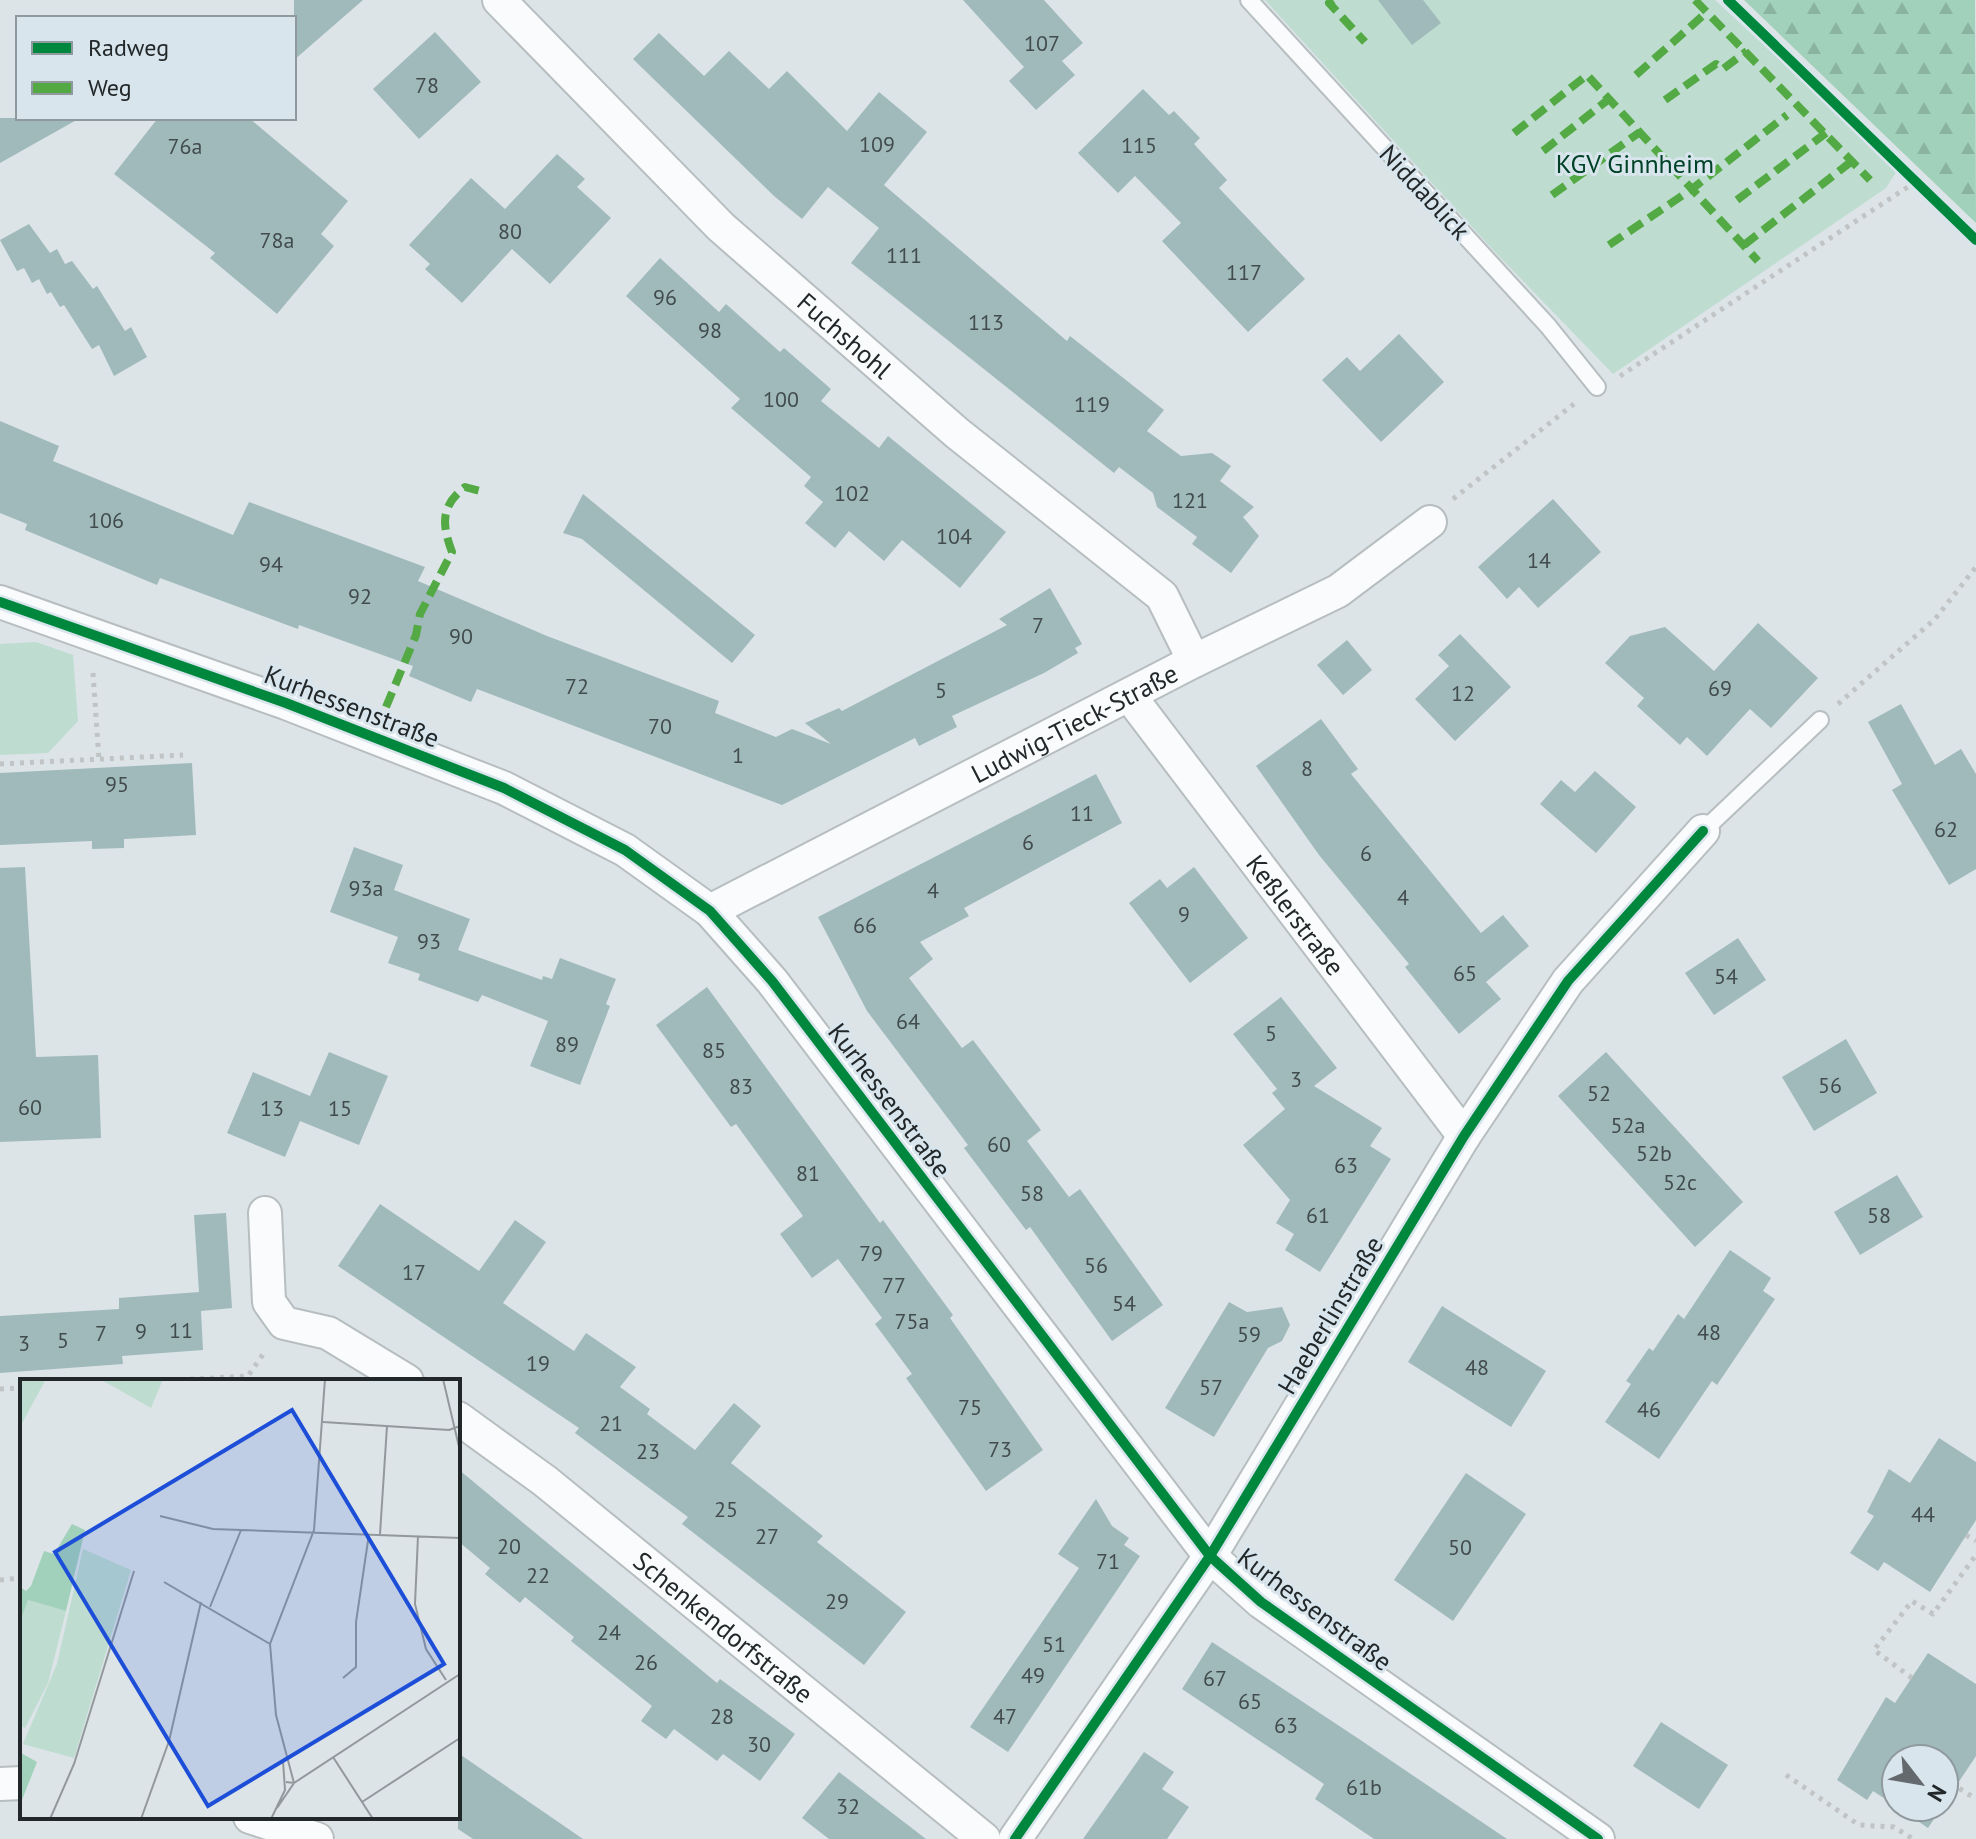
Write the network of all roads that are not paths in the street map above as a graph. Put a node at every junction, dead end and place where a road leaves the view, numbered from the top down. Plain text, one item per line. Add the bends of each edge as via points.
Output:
1 (499, 0) edge
2 (1249, 0) edge
3 (1597, 387) road end
4 (1430, 522) road end
5 (0, 584) edge
6 (0, 602) edge
7 (40, 613) junction
8 (1194, 661) junction
9 (1129, 695) junction
10 (1820, 720) road end
11 (1703, 831) joint
12 (710, 911) junction
13 (1464, 1136) junction
14 (265, 1213) dead end
15 (404, 1379) edge
16 (460, 1419) edge
17 (1210, 1556) junction
18 (20, 1783) edge
19 (0, 1784) edge
20 (256, 1819) edge
21 (317, 1839) edge
22 (984, 1839) edge
23 (1015, 1839) edge
24 (1598, 1839) edge

1 - 8 street, Fuchshohl via 721,227 957,433 1162,596
2 - 3 lane, Niddablick via 1548,326
4 - 8 street, Ludwig-Tieck-Straße via 1338,591
5 - 7 street, Kurhessenstraße
6 - 7 street, Kurhessenstraße
7 - 12 street, Kurhessenstraße via 504,788 625,850
8 - 9 street, Ludwig-Tieck-Straße
9 - 12 street, Ludwig-Tieck-Straße
9 - 13 street, Keßlerstraße
10 - 11 lane, Haeberlinstraße
11 - 13 street, Haeberlinstraße via 1568,981
12 - 17 street, Kurhessenstraße via 772,981
13 - 17 street, Haeberlinstraße
14 - 15 street via 269,1302 284,1323 328,1333
16 - 22 street, Schenkendorfstraße via 545,1481
17 - 23 street, Haeberlinstraße
17 - 24 street, Kurhessenstraße via 1261,1602
18 - 19 street
20 - 21 street

